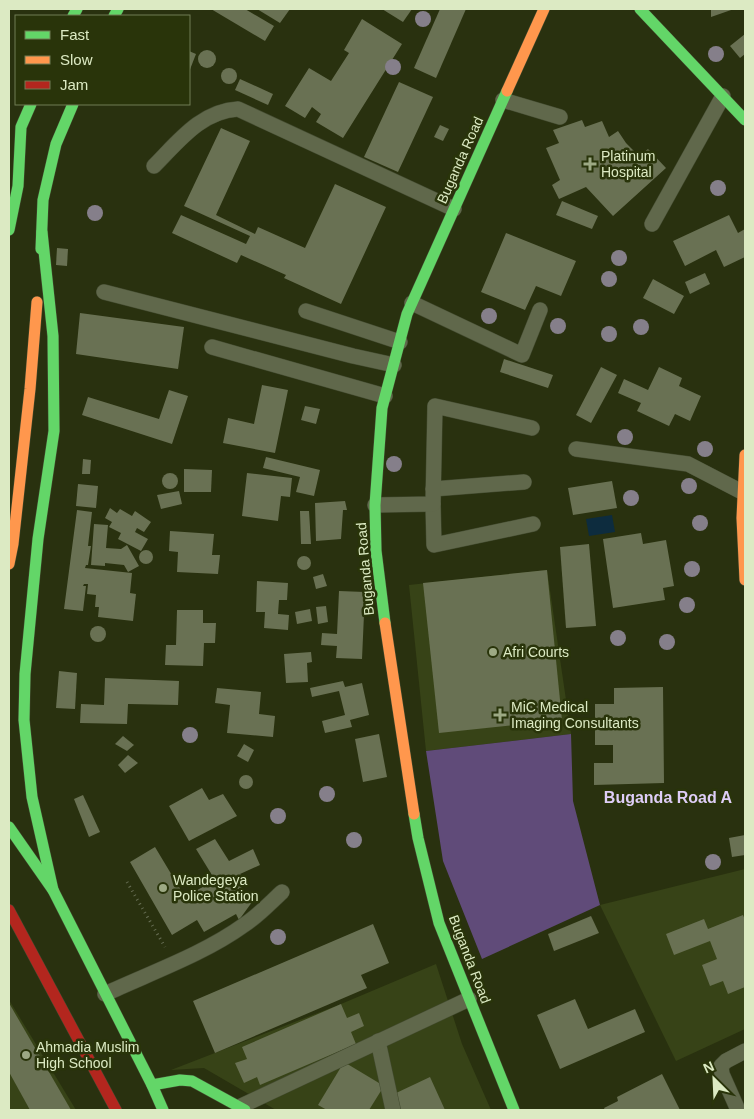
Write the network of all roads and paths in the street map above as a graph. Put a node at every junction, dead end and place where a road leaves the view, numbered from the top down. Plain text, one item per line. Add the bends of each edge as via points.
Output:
1 (544, 9) edge
2 (640, 9) edge
3 (722, 96) junction
4 (503, 100) junction
5 (31, 105) edge
6 (73, 105) edge
7 (560, 116) dead end
8 (745, 120) edge
9 (154, 166) dead end
10 (454, 208) junction
11 (652, 224) dead end
12 (9, 230) edge
13 (42, 232) junction
14 (104, 292) dead end
15 (412, 303) junction
16 (540, 310) dead end
17 (306, 311) dead end
18 (400, 342) junction
19 (212, 347) dead end
20 (394, 365) junction
21 (385, 396) junction
22 (532, 428) dead end
23 (576, 449) dead end
24 (745, 455) edge
25 (524, 482) dead end
26 (742, 492) junction
27 (433, 496) junction
28 (375, 505) junction
29 (533, 524) dead end
30 (9, 564) edge
31 (745, 580) edge
32 (9, 827) edge
33 (127, 882) dead end
34 (52, 890) junction
35 (282, 892) dead end
36 (10, 913) edge
37 (174, 963) junction
38 (105, 994) junction
39 (469, 999) junction
40 (378, 1041) junction
41 (745, 1051) edge
42 (152, 1085) junction
43 (242, 1109) edge
44 (116, 1110) edge
45 (163, 1110) edge
46 (393, 1110) edge
47 (514, 1110) edge
48 (738, 1110) edge

1 - 4 main road, Buganda Road
2 - 3 main road
3 - 8 main road
3 - 11 lane
4 - 7 lane
4 - 10 main road, Buganda Road
5 - 12 main road via 21,127 18,186
6 - 13 main road via 56,144 43,200
9 - 10 lane via 189,130 204,120 238,109
10 - 15 main road, Buganda Road
13 - 30 main road via 30,389
13 - 34 main road via 53,336 54,431 38,539 25,674 24,720 32,797
14 - 20 lane
15 - 16 lane via 522,355
15 - 18 main road, Buganda Road
17 - 18 lane
18 - 20 main road, Buganda Road
19 - 21 lane
20 - 21 main road, Buganda Road
21 - 28 main road, Buganda Road
22 - 27 lane via 436,406
23 - 26 lane via 688,464
24 - 26 main road
25 - 27 lane
26 - 31 main road
27 - 28 lane
27 - 29 lane via 434,545
28 - 39 main road, Buganda Road via 381,596 418,838 439,923
32 - 34 main road
33 - 37 path
34 - 38 main road
35 - 37 lane via 245,925
36 - 44 main road
37 - 38 lane
38 - 42 main road
39 - 40 lane
39 - 47 main road, Buganda Road
40 - 43 lane
40 - 46 lane
41 - 48 lane via 721,1066
42 - 43 main road via 192,1081
42 - 45 main road

